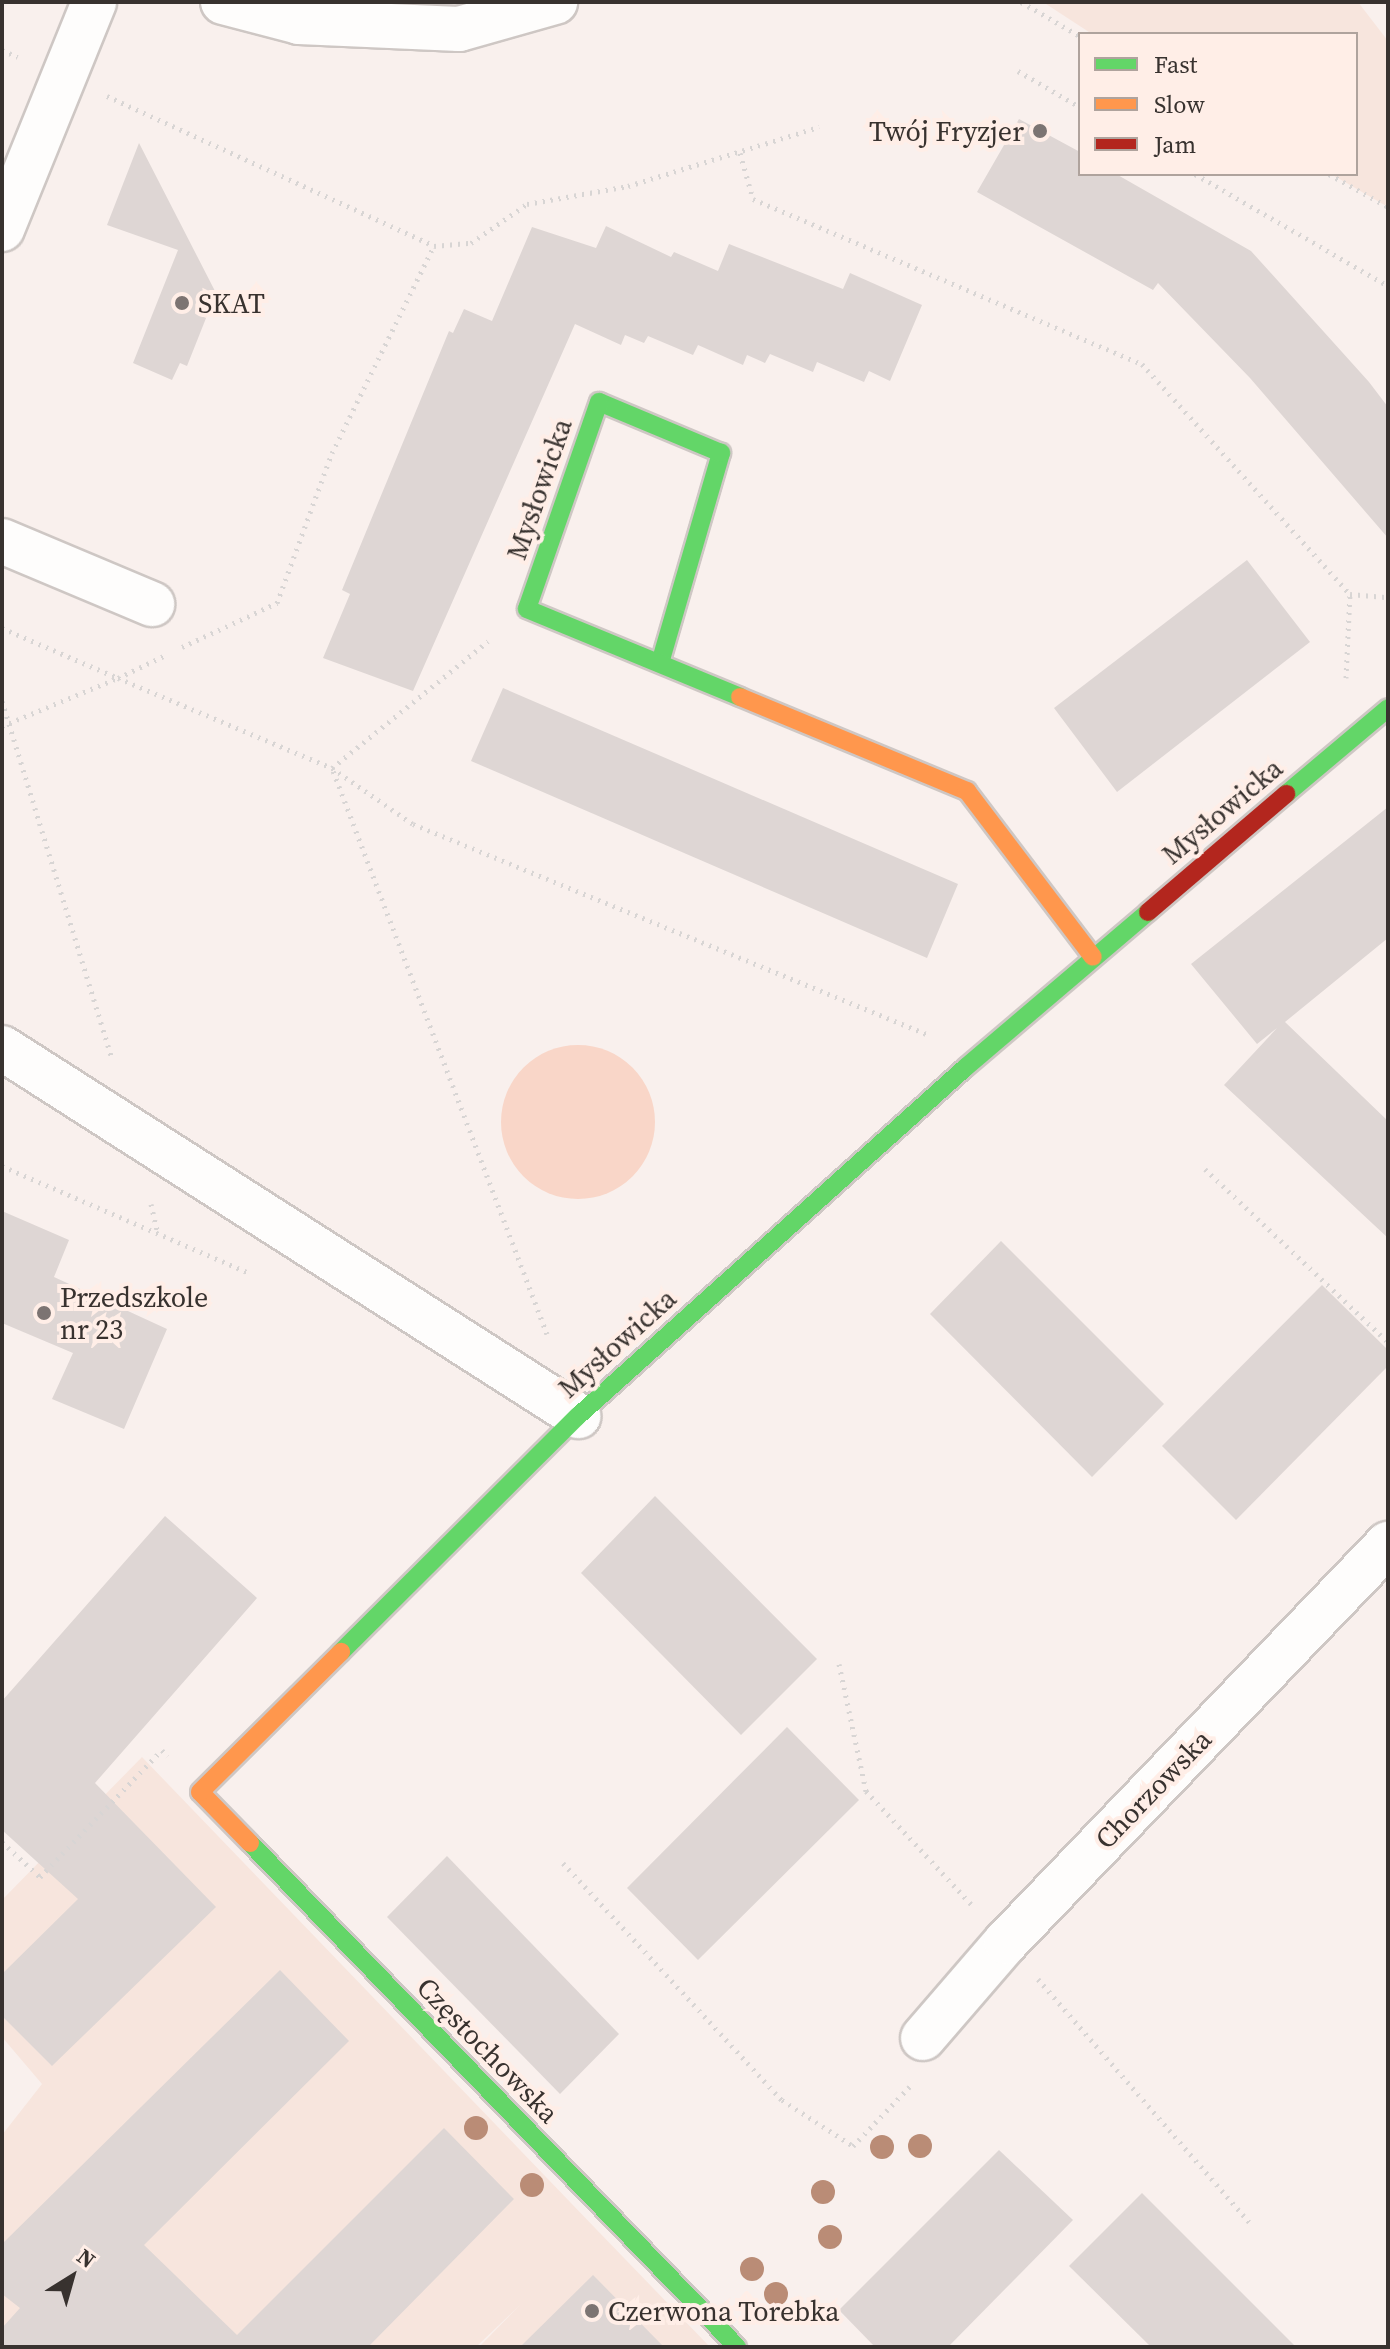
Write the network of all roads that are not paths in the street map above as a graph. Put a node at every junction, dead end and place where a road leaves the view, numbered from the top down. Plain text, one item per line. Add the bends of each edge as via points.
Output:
1 (94, 2) edge
2 (223, 2) edge
3 (555, 2) edge
4 (2, 229) edge
5 (2, 541) edge
6 (152, 604) dead end
7 (660, 663) junction
8 (1388, 708) edge
9 (1093, 957) junction
10 (2, 1048) edge
11 (578, 1416) junction
12 (1388, 1544) edge
13 (200, 1792) joint
14 (923, 2038) road end
15 (737, 2347) edge

1 - 4 street
2 - 3 street via 299,22 459,29
5 - 6 street
7 - 7 street, Mysłowicka via 527,609 599,402 721,453
7 - 9 street via 967,791
8 - 9 street, Mysłowicka
9 - 11 street, Mysłowicka
10 - 11 street
11 - 13 street, Mysłowicka
12 - 14 street, Chorzowska via 1006,1942
13 - 15 street, Częstochowska

